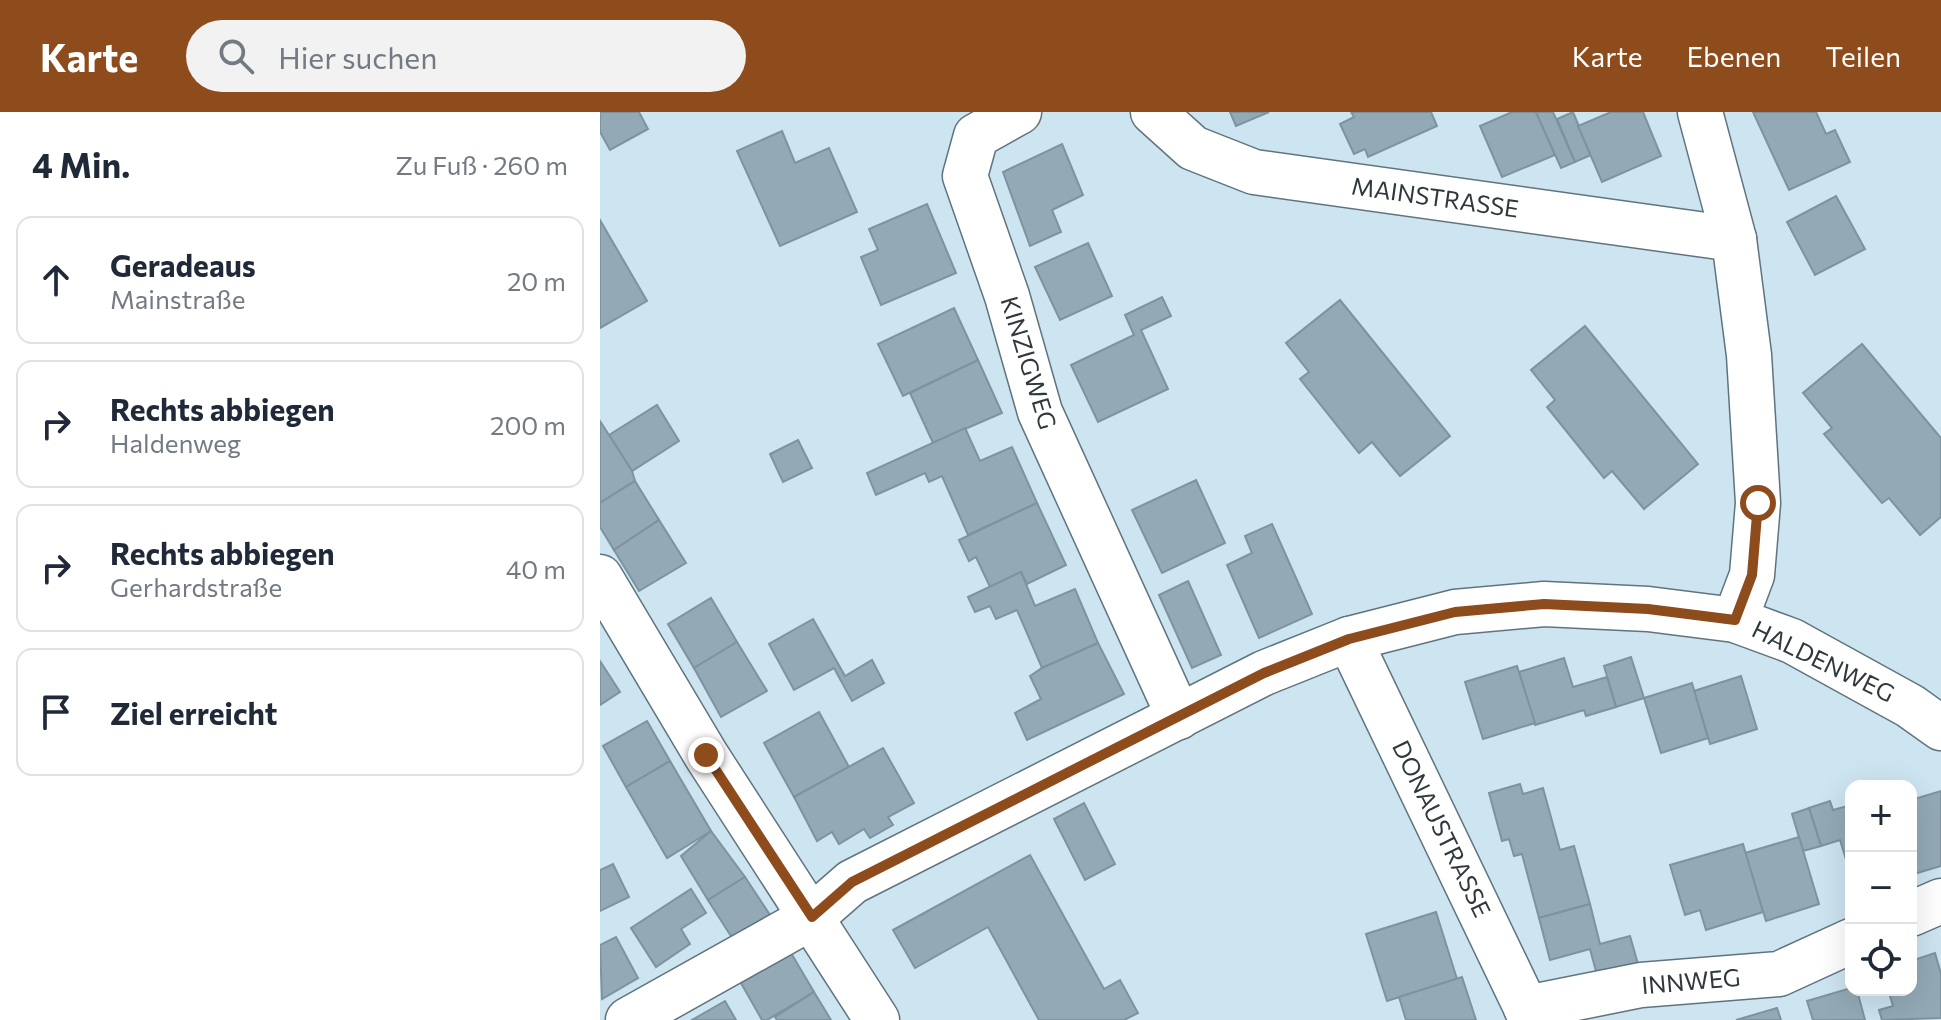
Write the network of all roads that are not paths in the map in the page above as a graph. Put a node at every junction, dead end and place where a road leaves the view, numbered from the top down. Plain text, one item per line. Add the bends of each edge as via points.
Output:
1 (1019, 112) edge
2 (1153, 112) edge
3 (1700, 112) edge
4 (1734, 239) junction
5 (600, 577) edge
6 (1735, 620) junction
7 (1349, 639) junction
8 (1179, 717) junction
9 (1941, 728) edge
10 (1941, 901) edge
11 (1917, 911) edge
12 (812, 917) junction
13 (1845, 944) edge
14 (1529, 1014) edge
15 (628, 1020) edge
16 (877, 1020) edge

1 - 8 street, KINZIGWEG via 976,136 965,176 1040,412
2 - 4 street, MAINSTRASSE via 1193,148 1254,172
3 - 4 street
4 - 6 street via 1749,355 1758,503 1752,575
5 - 12 street via 706,755
6 - 7 street, HALDENWEG via 1544,604 1455,612
6 - 9 street, HALDENWEG via 1792,641
7 - 8 street, HALDENWEG via 1264,673
7 - 14 street, DONAUSTRASSE
8 - 12 street, HALDENWEG via 852,882
10 - 11 street
12 - 15 street, HALDENWEG
12 - 16 street
13 - 14 street, INNWEG via 1779,974 1641,985

